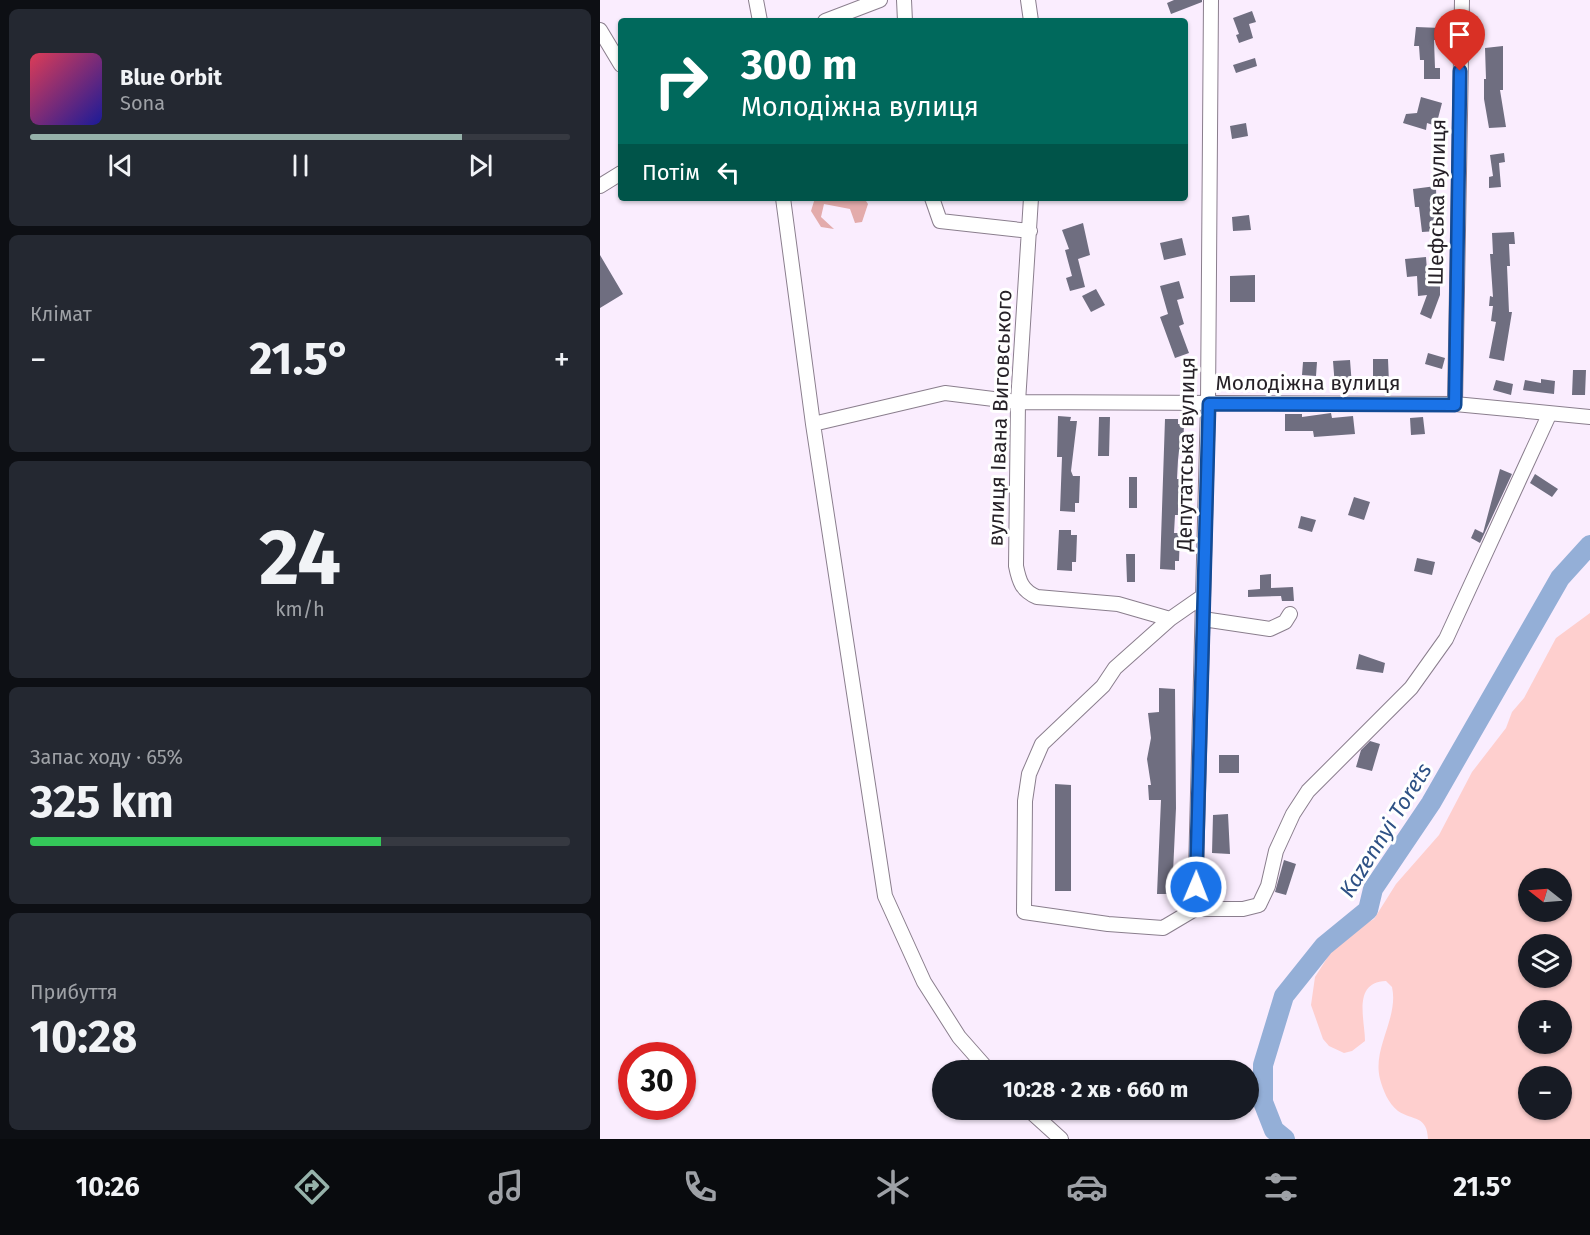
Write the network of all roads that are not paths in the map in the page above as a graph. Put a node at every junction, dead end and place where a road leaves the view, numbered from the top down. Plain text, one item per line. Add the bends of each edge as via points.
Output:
1 (756, 0) edge
2 (880, 0) edge
3 (904, 0) edge
4 (1028, 0) edge
5 (1211, 0) edge
6 (1462, 0) edge
7 (759, 18) edge
8 (833, 18) edge
9 (905, 18) edge
10 (1031, 18) edge
11 (600, 30) edge
12 (618, 60) edge
13 (618, 175) edge
14 (600, 186) edge
15 (783, 201) edge
16 (933, 201) edge
17 (1031, 201) edge
18 (1030, 231) junction
19 (1018, 402) junction
20 (1209, 404) junction
21 (1455, 405) junction
22 (1549, 415) junction
23 (1590, 417) edge
24 (813, 424) junction
25 (1203, 596) junction
26 (1290, 614) dead end
27 (1170, 619) junction
28 (1203, 619) junction
29 (1195, 909) junction
30 (979, 1060) edge
31 (1040, 1120) edge
32 (1061, 1139) edge

1 - 7 street
2 - 8 street
3 - 9 street
4 - 10 street
5 - 20 street, Депутатська вулиця
6 - 21 street, Шефська вулиця
11 - 12 street
13 - 14 street
15 - 24 street
16 - 18 street via 940,221
17 - 18 street, вулиця Івана Виговського
18 - 19 street, вулиця Івана Виговського
19 - 20 street, Молодіжна вулиця
19 - 24 street, Молодіжна вулиця via 945,393
19 - 27 street, вулиця Івана Виговського via 1016,566 1027,593 1118,604
20 - 21 street, Молодіжна вулиця
20 - 25 street, Депутатська вулиця
21 - 22 street, Молодіжна вулиця
22 - 23 street, Молодіжна вулиця
22 - 29 street via 1446,639 1411,688 1308,791 1276,851 1259,905
24 - 30 street via 885,896 924,982 958,1037
25 - 27 street
25 - 28 street, Депутатська вулиця
26 - 28 street via 1286,622 1270,629
27 - 29 street via 1115,668 1103,686 1042,744 1029,774 1025,801 1024,912 1163,928
28 - 29 street, Депутатська вулиця
31 - 32 street

